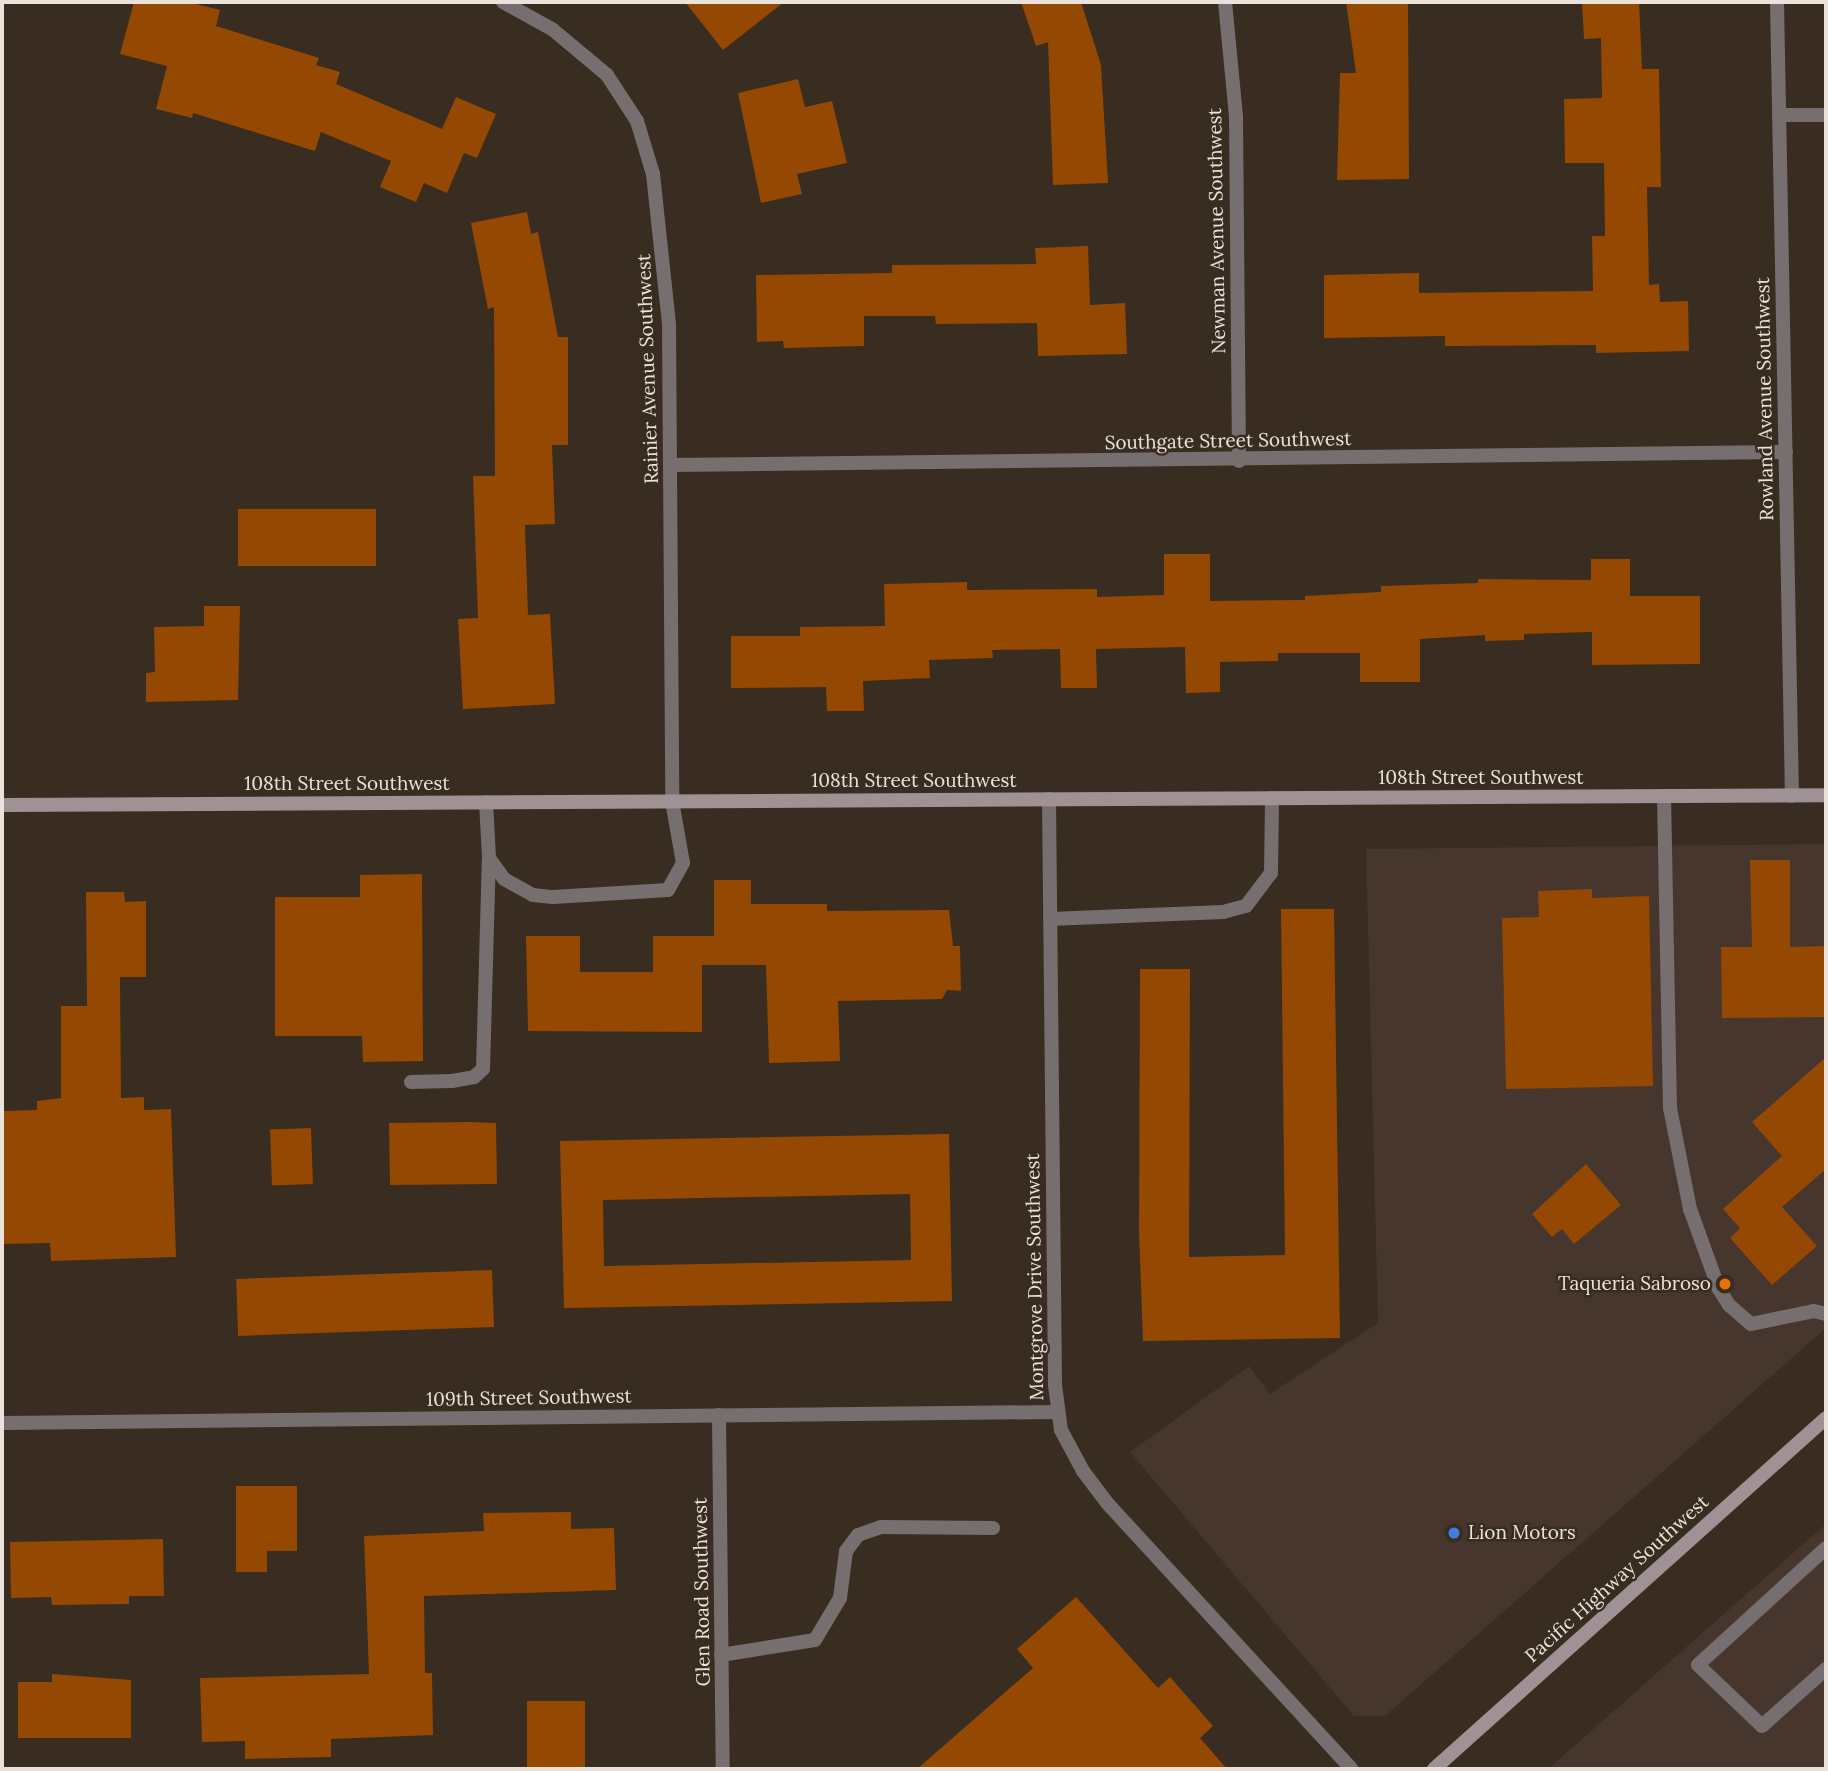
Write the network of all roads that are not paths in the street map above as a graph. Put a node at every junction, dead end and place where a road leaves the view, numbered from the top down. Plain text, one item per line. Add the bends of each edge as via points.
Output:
1 (503, 2) edge
2 (1225, 2) edge
3 (1777, 2) edge
4 (1826, 115) edge
5 (1779, 116) junction
6 (1786, 452) junction
7 (1239, 461) junction
8 (671, 465) junction
9 (1826, 795) edge
10 (1664, 796) junction
11 (1792, 796) junction
12 (1272, 798) junction
13 (1049, 799) junction
14 (486, 802) junction
15 (672, 802) junction
16 (2, 805) edge
17 (489, 858) junction
18 (1050, 919) junction
19 (411, 1082) dead end
20 (1826, 1314) edge
21 (1057, 1412) junction
22 (719, 1415) junction
23 (1826, 1418) edge
24 (2, 1423) edge
25 (993, 1528) dead end
26 (1826, 1548) edge
27 (721, 1655) junction
28 (1826, 1669) edge
29 (723, 1769) edge
30 (1352, 1769) edge
31 (1434, 1769) edge

1 - 8 street, Rainier Avenue Southwest via 552,29 595,64 624,97 642,135 657,194 667,285
2 - 7 street, Newman Avenue Southwest via 1236,117
3 - 5 street, Rowland Avenue Southwest
4 - 5 street
5 - 6 street, Rowland Avenue Southwest
6 - 7 street, Southgate Street Southwest
6 - 11 street, Rowland Avenue Southwest
7 - 8 street, Southgate Street Southwest
8 - 15 street, Rainier Avenue Southwest
9 - 11 street, 108th Street Southwest
10 - 11 street, 108th Street Southwest
10 - 12 street, 108th Street Southwest
10 - 20 street via 1670,1108 1690,1209 1719,1289 1751,1324 1814,1311
12 - 13 street, 108th Street Southwest
12 - 18 street via 1270,873 1262,891 1246,906 1223,912
13 - 15 street, 108th Street Southwest
13 - 18 street, Montgrove Drive Southwest
14 - 15 street, 108th Street Southwest
14 - 16 street, 108th Street Southwest
14 - 17 street
15 - 17 street, Rainier Avenue Southwest via 683,863 668,890 635,895 533,895 504,879
17 - 19 street via 483,1069 474,1077 452,1081
18 - 21 street, Montgrove Drive Southwest
21 - 22 street, 109th Street Southwest
21 - 30 street, Montgrove Drive Southwest via 1069,1448 1098,1492
22 - 24 street, 109th Street Southwest
22 - 27 street, Glen Road Southwest
23 - 31 street, Pacific Highway Southwest
25 - 27 street via 881,1527 858,1535 846,1550 840,1598 815,1640
26 - 28 street via 1698,1665 1762,1726
27 - 29 street, Glen Road Southwest

